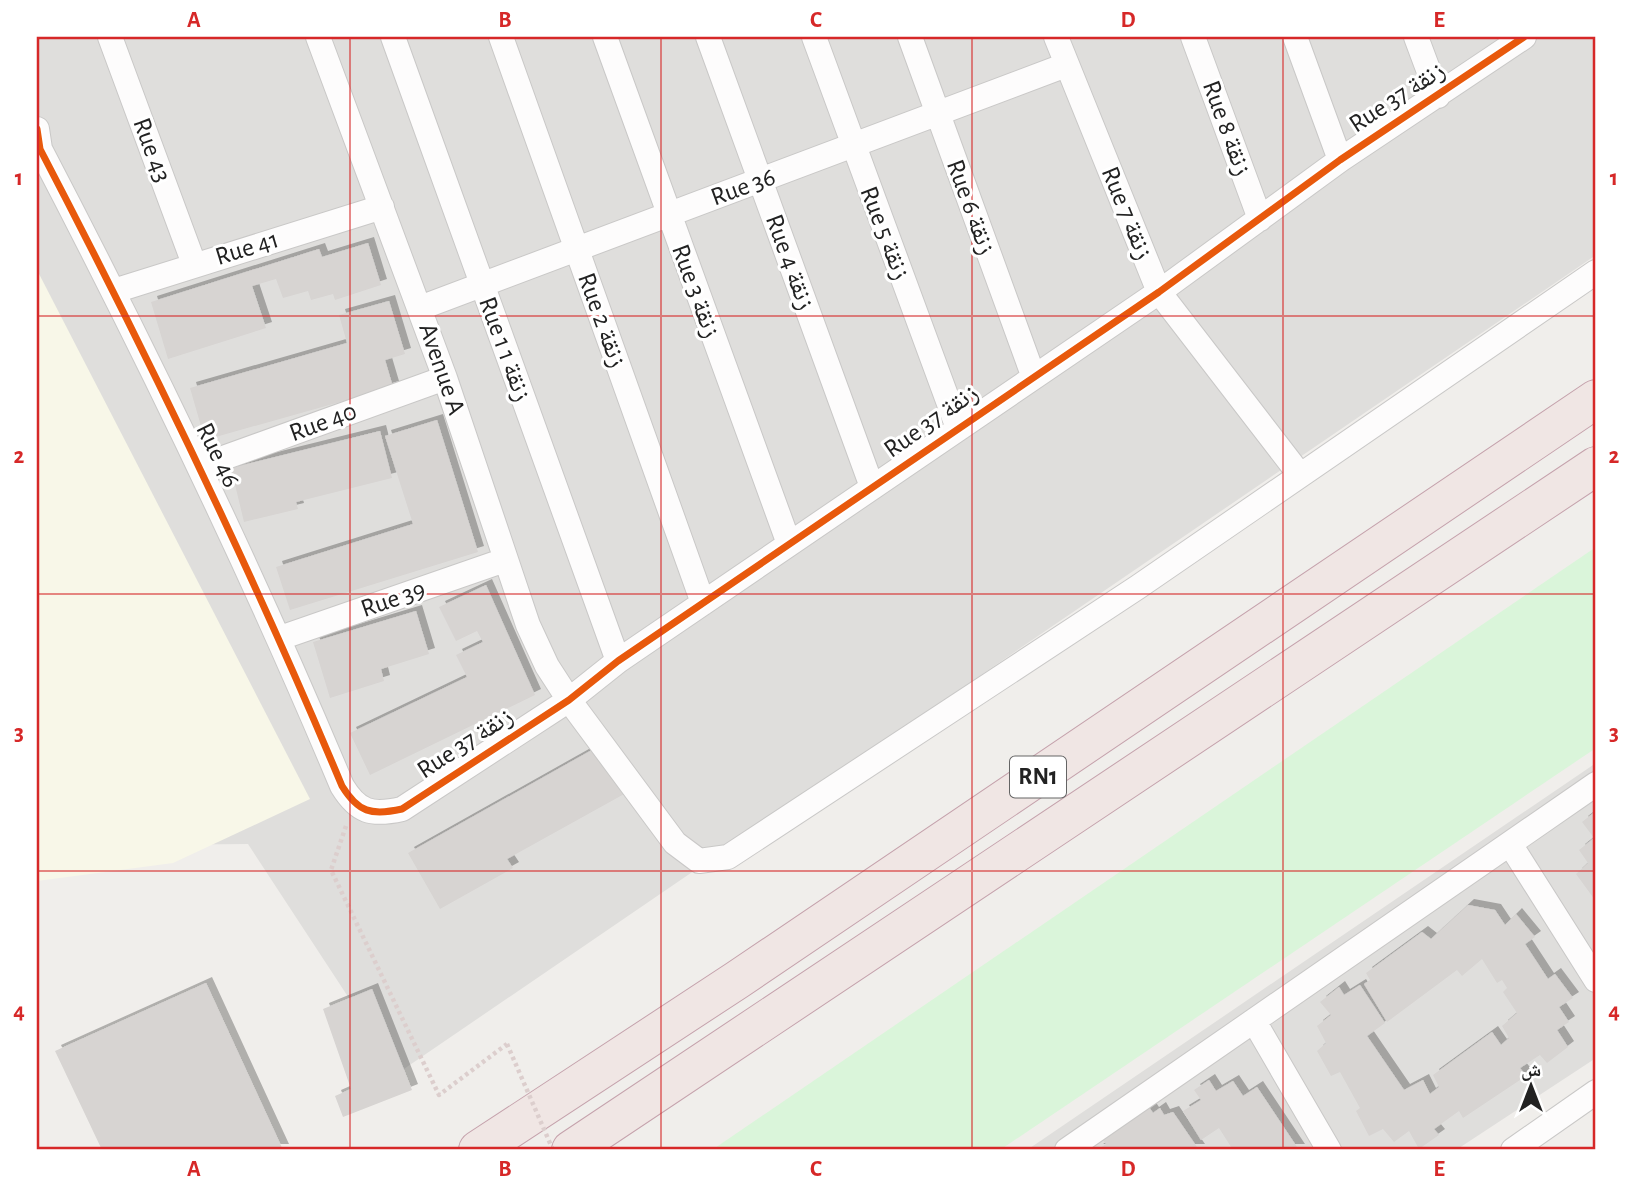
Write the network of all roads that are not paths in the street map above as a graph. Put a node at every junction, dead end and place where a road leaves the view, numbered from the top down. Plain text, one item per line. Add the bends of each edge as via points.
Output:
1 (110, 37) edge
2 (318, 37) edge
3 (393, 37) edge
4 (501, 37) edge
5 (605, 37) edge
6 (708, 37) edge
7 (814, 37) edge
8 (910, 37) edge
9 (1056, 37) edge
10 (1193, 37) edge
11 (1295, 37) edge
12 (1416, 37) edge
13 (1518, 39) edge
14 (1066, 65) junction
15 (1438, 96) junction
16 (936, 113) junction
17 (38, 142) edge
18 (853, 146) junction
19 (1340, 160) junction
20 (760, 180) junction
21 (382, 207) junction
22 (668, 215) junction
23 (1260, 219) junction
24 (576, 248) junction
25 (194, 264) junction
26 (1596, 272) edge
27 (482, 283) junction
28 (114, 291) junction
29 (1159, 292) junction
30 (420, 308) junction
31 (1034, 375) junction
32 (445, 378) junction
33 (1596, 400) edge
34 (958, 428) junction
35 (201, 466) junction
36 (1596, 466) edge
37 (1300, 475) junction
38 (872, 487) junction
39 (789, 544) junction
40 (505, 559) junction
41 (703, 603) junction
42 (280, 638) junction
43 (618, 661) junction
44 (569, 699) junction
45 (1596, 784) edge
46 (353, 805) joint
47 (1510, 844) junction
48 (1596, 980) edge
49 (1254, 1021) junction
50 (1596, 1092) edge
51 (478, 1150) edge
52 (571, 1150) edge
53 (1067, 1150) edge
54 (1329, 1150) edge
55 (1513, 1150) edge

1 - 25 street, Rue 43
2 - 21 street, Avenue A
3 - 27 street, Rue 1 زنقة 1
4 - 24 street, Rue 2 زنقة
5 - 22 street, Rue 3 زنقة
6 - 20 street, Rue 4 زنقة
7 - 18 street, Rue 5 زنقة
8 - 16 street, Rue 6 زنقة
9 - 14 street, Rue 7 زنقة
10 - 23 street, Rue 8 زنقة
11 - 19 street
12 - 15 street
13 - 15 street, Rue 37 زنقة
14 - 16 street, Rue 36
14 - 29 street, Rue 7 زنقة
15 - 19 street, Rue 37 زنقة
16 - 18 street, Rue 36
16 - 31 street, Rue 6 زنقة
17 - 28 street, Rue 46
18 - 20 street, Rue 36
18 - 34 street, Rue 5 زنقة
19 - 23 street, Rue 37 زنقة
20 - 22 street, Rue 36
20 - 38 street, Rue 4 زنقة
21 - 25 street, Rue 41
21 - 30 street, Avenue A
22 - 24 street, Rue 36
22 - 39 street, Rue 3 زنقة
23 - 29 street, Rue 37 زنقة
24 - 27 street, Rue 36
24 - 41 street, Rue 2 زنقة
25 - 28 street, Rue 41
26 - 37 street, Avenue A
27 - 30 street, Rue 36
27 - 43 street, Rue 1 زنقة 1
28 - 35 street, Rue 46
29 - 31 street, Rue 37 زنقة
29 - 37 street, Rue 7 زنقة
30 - 32 street, Avenue A
31 - 34 street, Rue 37 زنقة
32 - 35 street, Rue 40
32 - 40 street, Avenue A
33 - 51 highway, RN1
34 - 38 street, Rue 37 زنقة
35 - 42 street, Rue 46
36 - 52 highway, RN1
37 - 44 street, Avenue A via 728,858 699,861 675,843
38 - 39 street, Rue 37 زنقة
39 - 41 street, Rue 37 زنقة
40 - 42 street, Rue 39
40 - 44 street, Avenue A via 528,625
41 - 43 street, Rue 37 زنقة
42 - 46 street, Rue 46
43 - 44 street, Rue 37 زنقة
44 - 46 street, Rue 37 زنقة via 402,810 374,813
45 - 47 street
47 - 48 street
47 - 49 street
49 - 53 street
49 - 54 street
50 - 55 street

